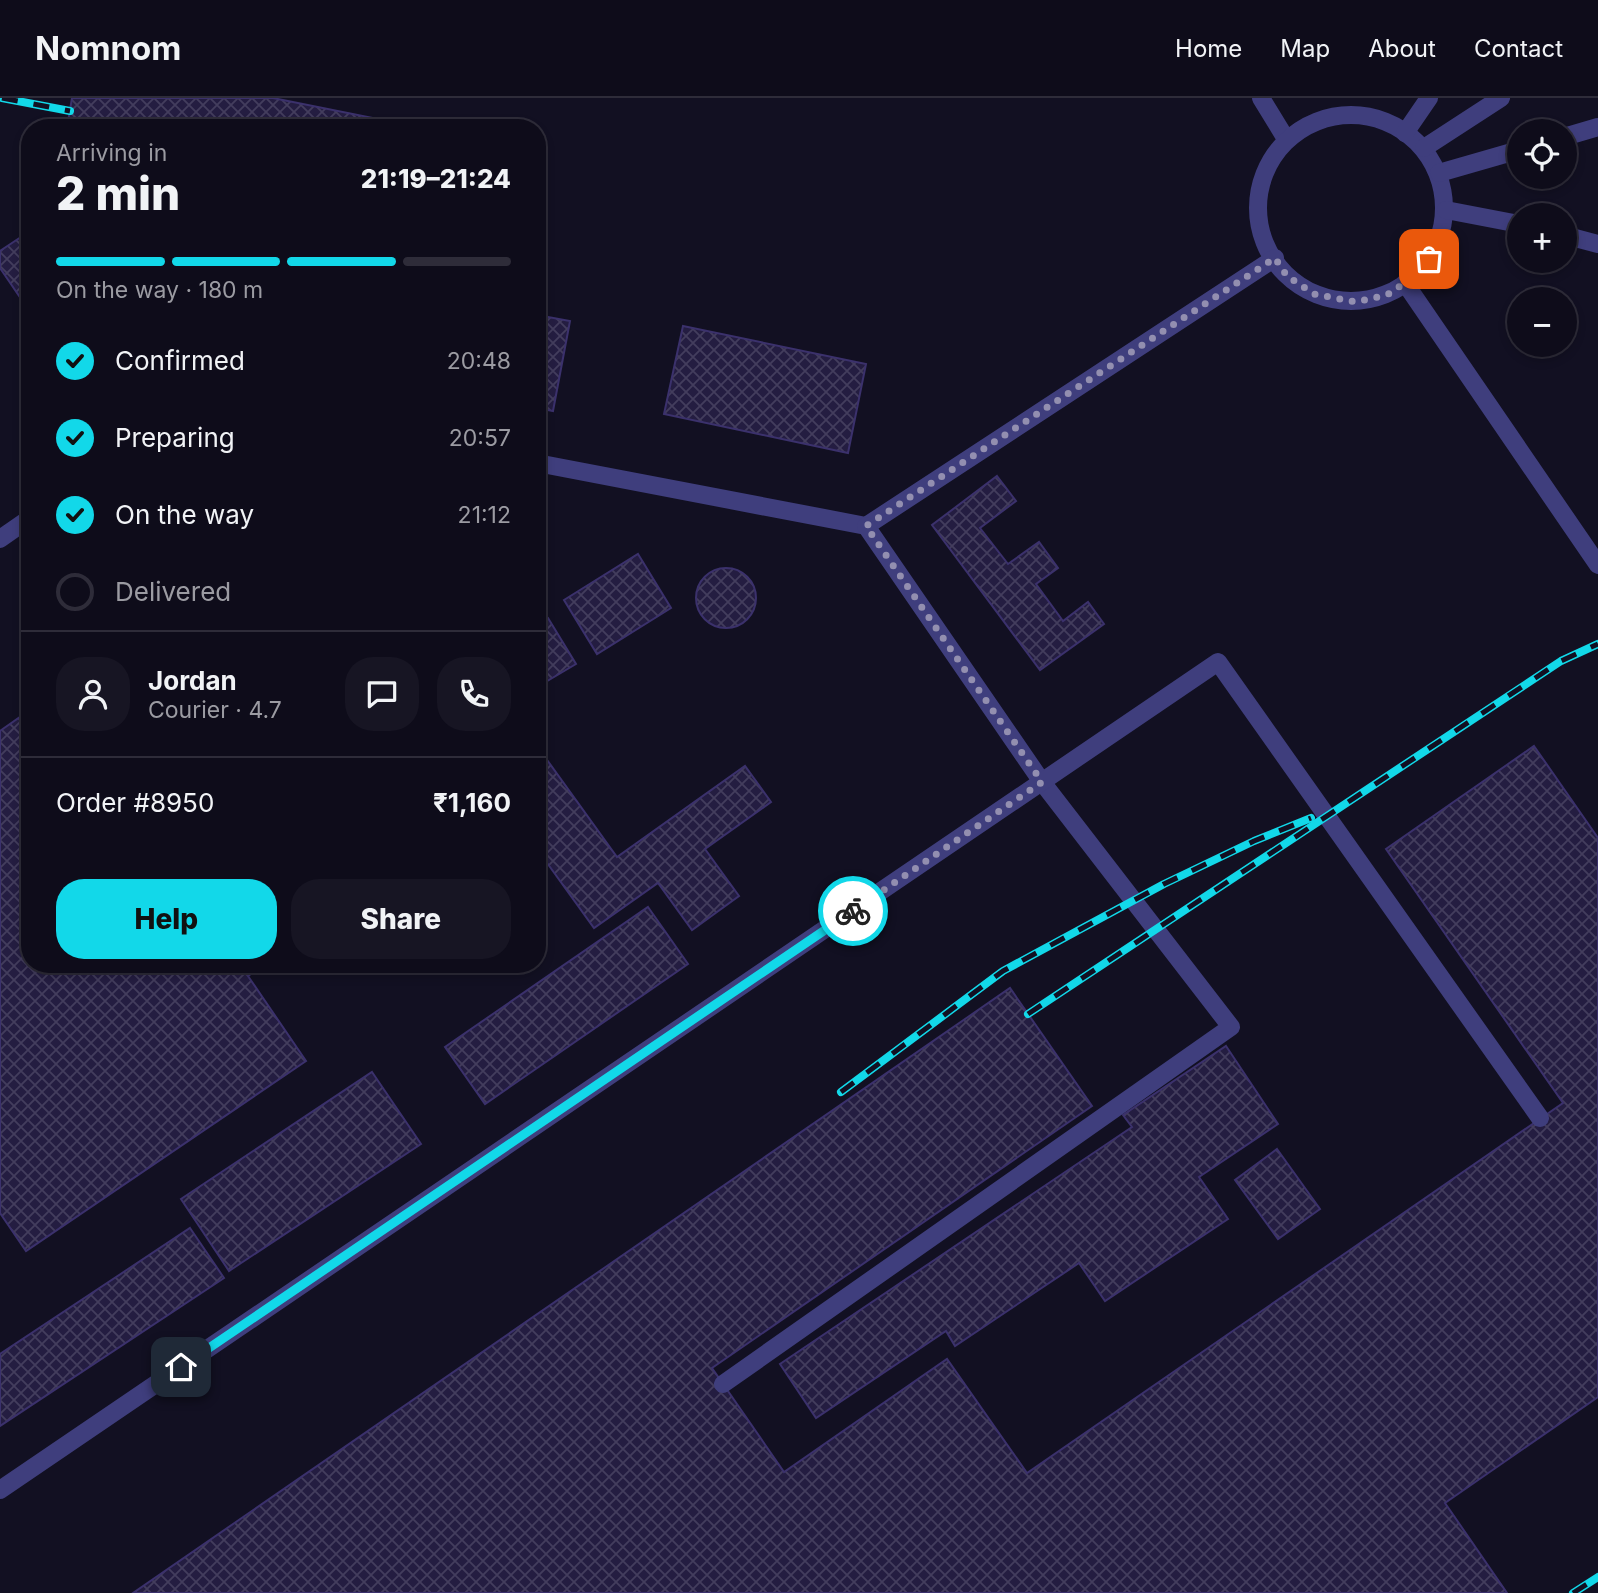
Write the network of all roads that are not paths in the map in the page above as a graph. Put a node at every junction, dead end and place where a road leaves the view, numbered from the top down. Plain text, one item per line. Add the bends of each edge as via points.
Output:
1 (1261, 98) edge
2 (1429, 98) edge
3 (1501, 98) edge
4 (1598, 127) edge
5 (1577, 133) edge
6 (1405, 134) junction
7 (1286, 139) junction
8 (1424, 148) junction
9 (1507, 153) edge
10 (1439, 173) junction
11 (1446, 210) junction
12 (1507, 223) edge
13 (1577, 238) edge
14 (1598, 244) edge
15 (1275, 258) junction
16 (1405, 283) junction
17 (546, 465) edge
18 (21, 525) edge
19 (866, 526) junction
20 (0, 539) edge
21 (1598, 565) edge
22 (1042, 782) junction
23 (1540, 1118) dead end
24 (723, 1384) dead end
25 (0, 1490) edge

1 - 7 street
2 - 6 street
3 - 8 street
4 - 5 street
6 - 7 street via 1389,121 1351,113 1316,120
6 - 8 street
7 - 15 street via 1265,170 1257,210 1264,242
8 - 10 street
9 - 10 street
10 - 11 street
11 - 12 street
11 - 16 street via 1438,245 1419,273
13 - 14 street
15 - 16 street via 1287,276 1314,294 1356,302 1387,295
15 - 19 street
16 - 21 street
17 - 19 street
18 - 20 street
19 - 22 street
22 - 23 street via 1218,662
22 - 24 street via 1231,1027
22 - 25 street

